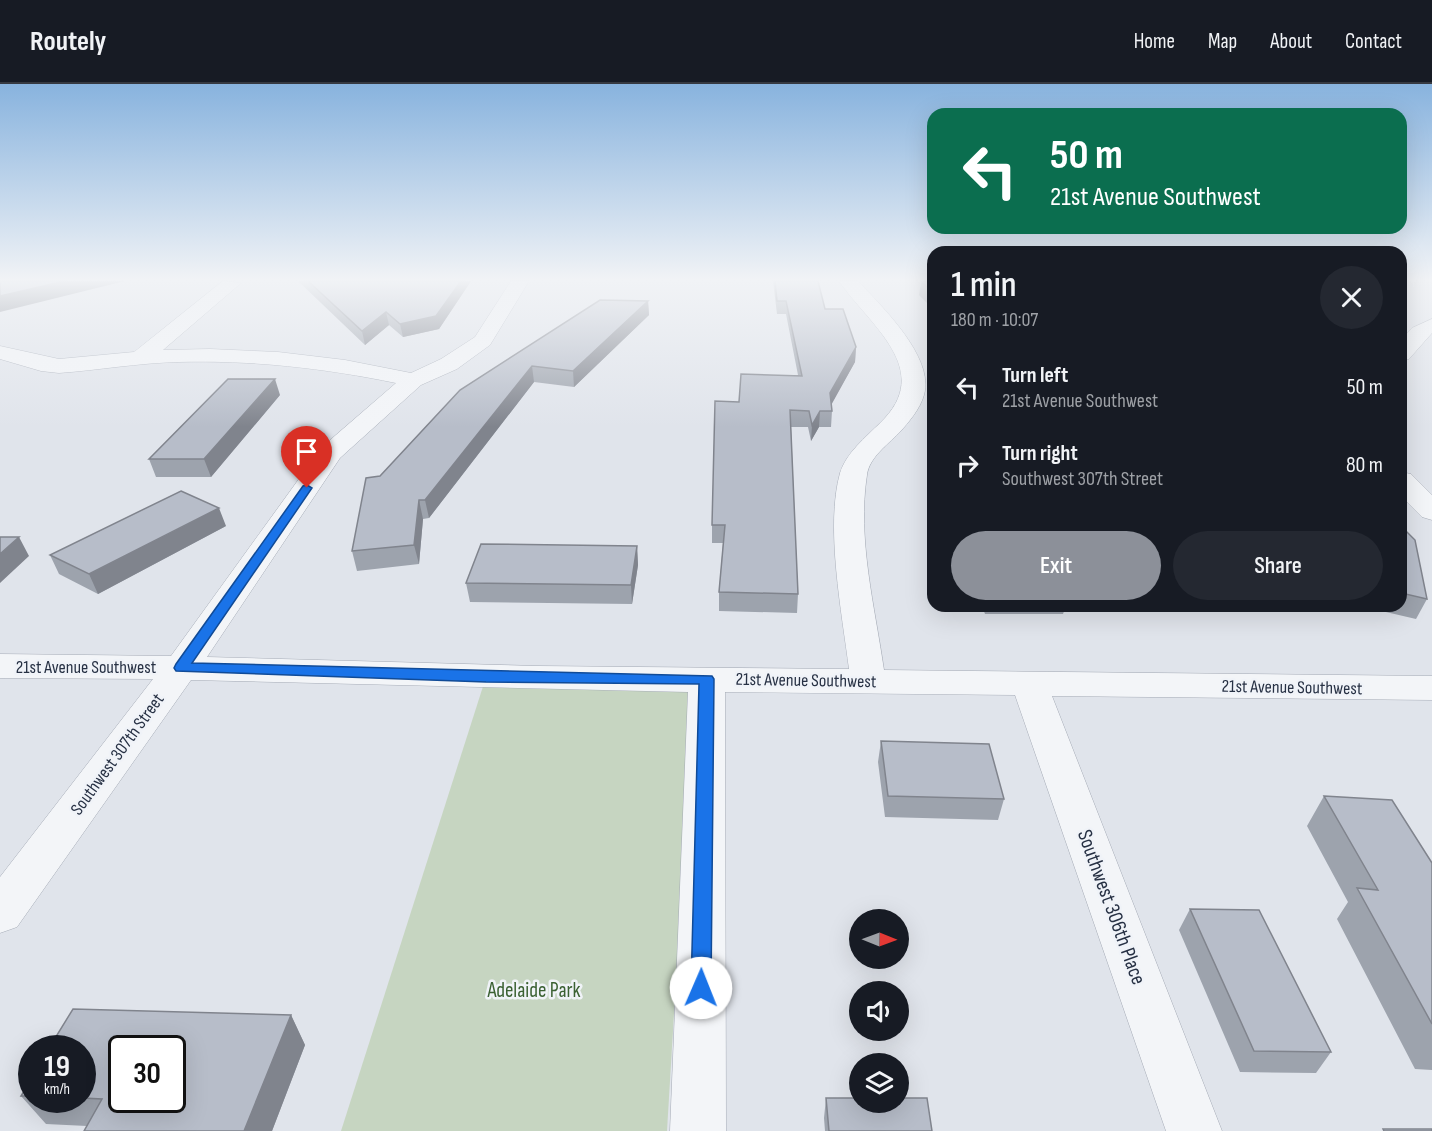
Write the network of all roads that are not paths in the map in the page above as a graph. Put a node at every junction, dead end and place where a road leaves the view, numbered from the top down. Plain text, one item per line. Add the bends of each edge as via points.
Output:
1 (175, 330) edge
2 (490, 330) edge
3 (890, 330) edge
4 (1423, 330) edge
5 (1407, 347) edge
6 (0, 352) edge
7 (21, 358) junction
8 (141, 358) junction
9 (0, 367) edge
10 (413, 380) junction
11 (1407, 486) edge
12 (1432, 511) edge
13 (0, 666) edge
14 (181, 668) junction
15 (707, 679) junction
16 (868, 681) junction
17 (1029, 683) junction
18 (1432, 688) edge
19 (0, 913) edge
20 (698, 1131) edge
21 (1194, 1131) edge

1 - 8 street
2 - 10 street, Southwest 307th Street via 483,341 449,364
3 - 16 street via 907,357 914,387 909,404 897,421 865,453 853,473 853,548
4 - 5 street
6 - 7 street
7 - 8 street via 59,366
7 - 9 street
8 - 10 street via 297,359 343,364
10 - 14 street, Southwest 307th Street via 331,453
11 - 12 street
13 - 14 street, 21st Avenue Southwest
14 - 15 street, 21st Avenue Southwest
14 - 19 street, Southwest 307th Street
15 - 16 street, 21st Avenue Southwest
15 - 20 street
16 - 17 street, 21st Avenue Southwest
17 - 18 street, 21st Avenue Southwest
17 - 21 street, Southwest 306th Place

